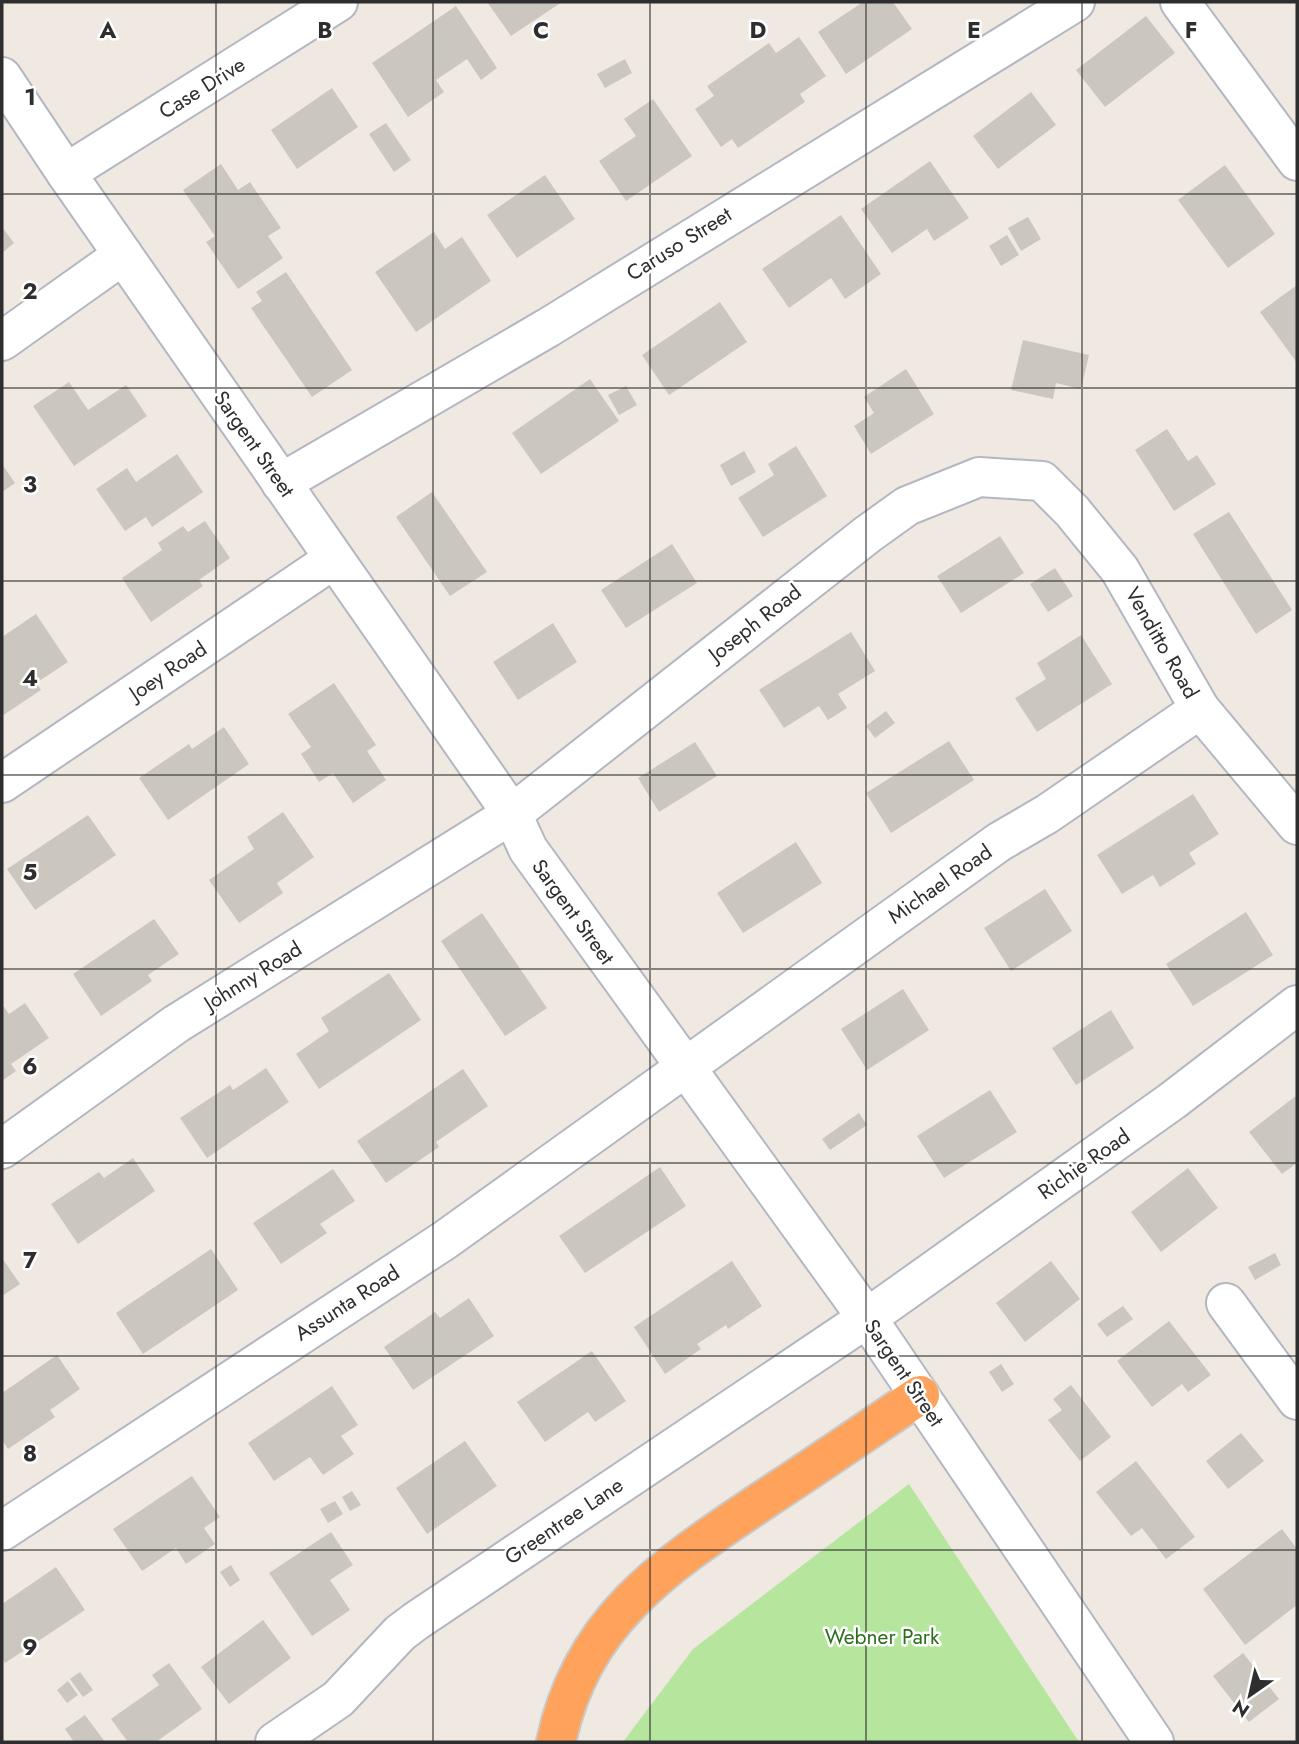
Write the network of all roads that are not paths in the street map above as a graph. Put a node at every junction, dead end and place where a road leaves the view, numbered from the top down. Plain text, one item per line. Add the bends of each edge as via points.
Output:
1 (338, 2) edge
2 (1075, 2) edge
3 (1180, 2) edge
4 (2, 76) edge
5 (1297, 162) edge
6 (66, 173) junction
7 (123, 255) junction
8 (2, 341) edge
9 (1017, 480) joint
10 (281, 483) junction
11 (334, 559) junction
12 (1200, 709) junction
13 (2, 783) edge
14 (512, 814) junction
15 (1297, 825) edge
16 (1297, 1005) edge
17 (685, 1066) junction
18 (2, 1149) edge
19 (1226, 1303) dead end
20 (867, 1318) junction
21 (920, 1395) junction
22 (1297, 1400) edge
23 (2, 1531) edge
24 (275, 1742) edge
25 (556, 1742) edge
26 (1154, 1742) edge

1 - 6 street, Case Drive
2 - 10 street, Caruso Street via 549,327
3 - 5 street
4 - 6 street, Sargent Street
6 - 7 street, Sargent Street
7 - 8 street
7 - 10 street, Sargent Street
9 - 12 street, Venditto Road via 1042,481 1120,570
9 - 14 street, Joseph Road via 979,477 907,506
10 - 11 street, Sargent Street
11 - 13 street, Joey Road
11 - 14 street, Sargent Street
12 - 15 street, Venditto Road
12 - 17 street, Michael Road via 999,842
14 - 17 street, Sargent Street via 528,849
14 - 18 street, Johnny Road via 176,1024
16 - 20 street, Richie Road via 1172,1101
17 - 20 street, Sargent Street
17 - 23 street, Assunta Road via 445,1240
19 - 22 street
20 - 21 street, Sargent Street
20 - 24 street, Greentree Lane via 416,1621 348,1690
21 - 25 highway via 687,1553 637,1594 602,1636 579,1675
21 - 26 street, Sargent Street

